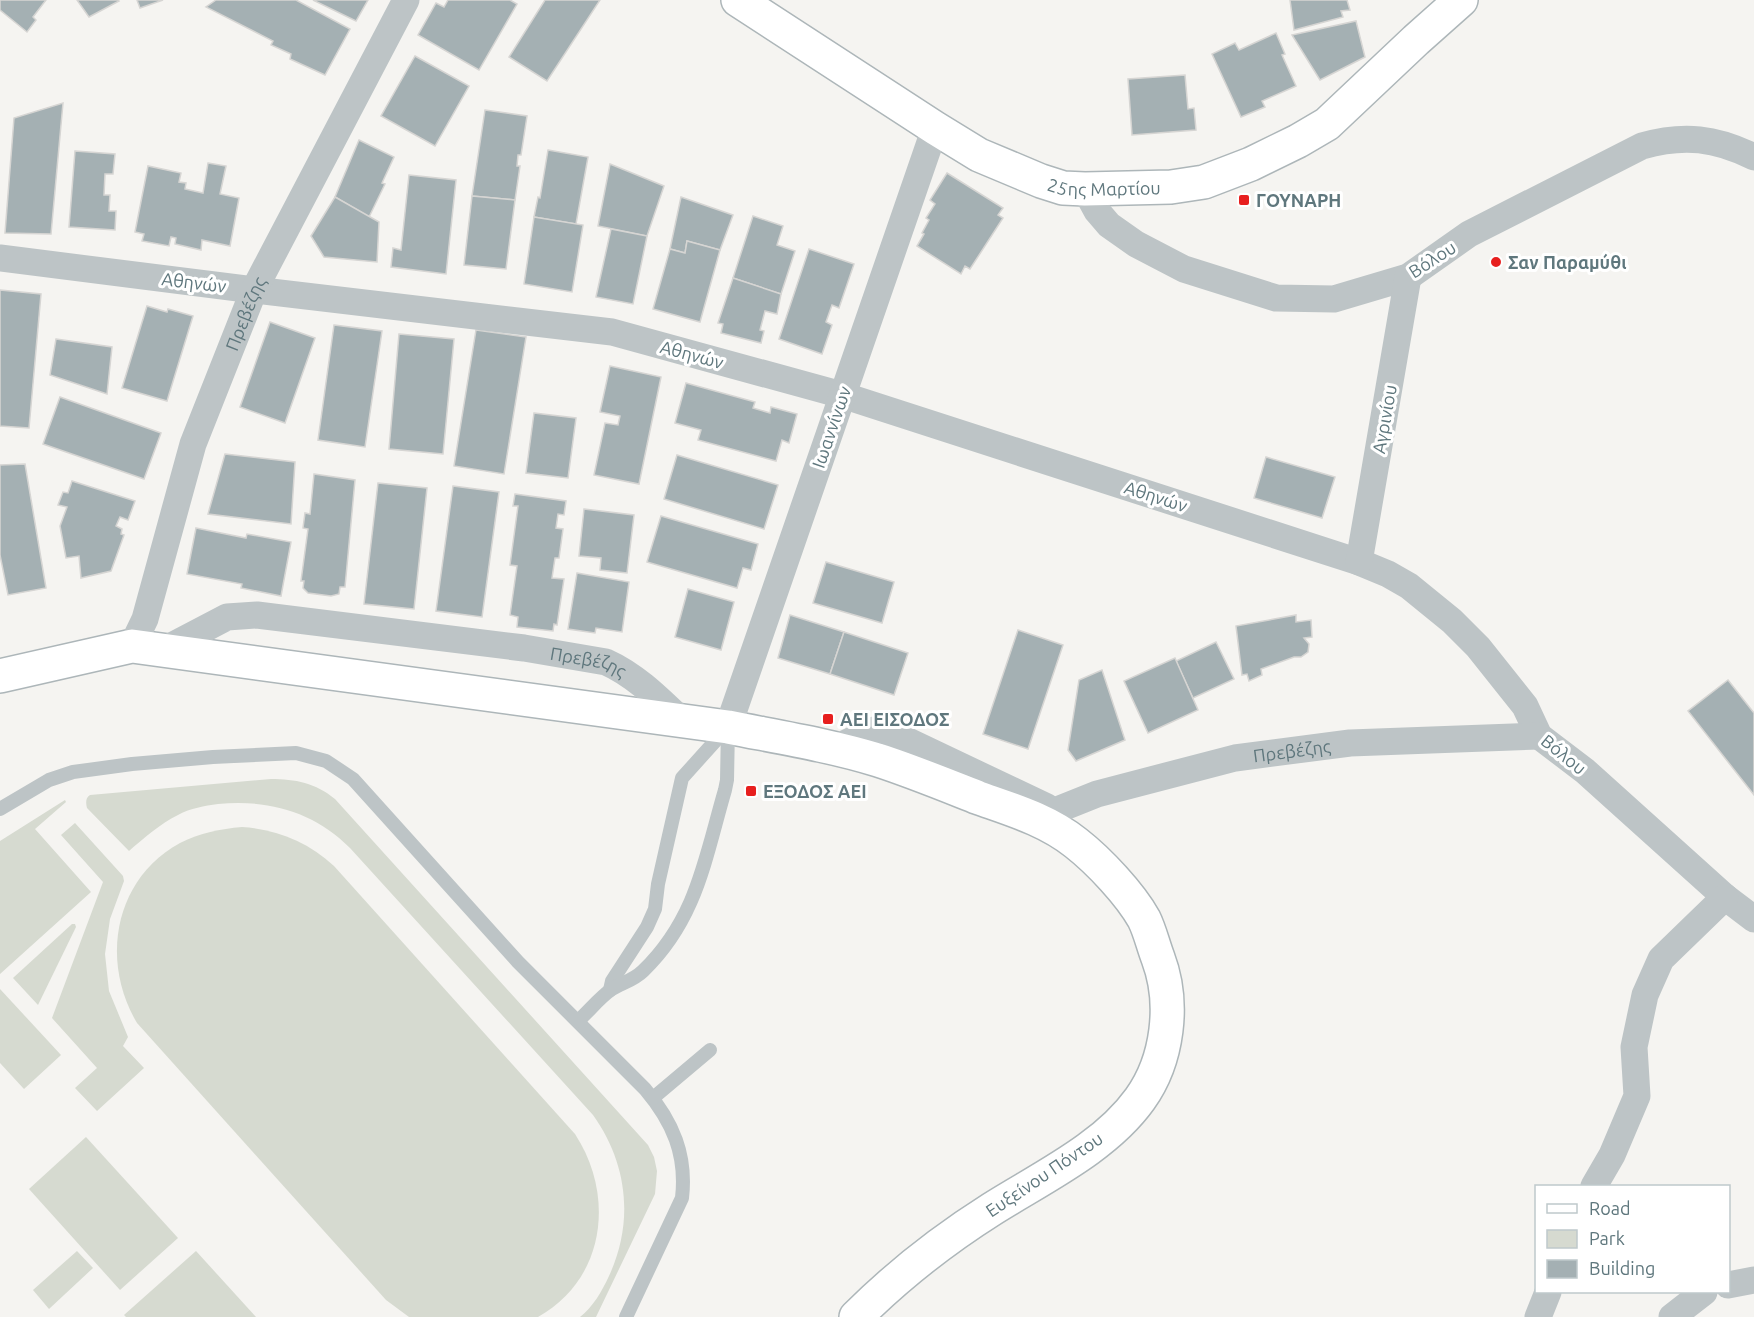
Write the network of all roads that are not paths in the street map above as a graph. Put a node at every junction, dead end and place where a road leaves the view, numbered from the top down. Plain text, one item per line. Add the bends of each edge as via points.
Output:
1 (406, 0) edge
2 (738, 0) edge
3 (1461, 0) edge
4 (935, 128) junction
5 (1754, 157) edge
6 (1085, 189) junction
7 (0, 258) edge
8 (1408, 276) junction
9 (254, 290) junction
10 (842, 395) junction
11 (1359, 562) junction
12 (132, 646) junction
13 (164, 650) junction
14 (0, 676) edge
15 (681, 720) junction
16 (728, 727) junction
17 (1539, 736) junction
18 (0, 809) edge
19 (1049, 818) junction
20 (1725, 897) junction
21 (1754, 919) edge
22 (610, 990) junction
23 (578, 1021) junction
24 (710, 1050) dead end
25 (653, 1098) junction
26 (1595, 1185) edge
27 (1754, 1280) edge
28 (1730, 1285) edge
29 (1548, 1293) edge
30 (1703, 1293) edge
31 (626, 1317) edge
32 (856, 1317) edge
33 (1538, 1317) edge
34 (1672, 1317) edge

1 - 9 street, Πρεβέζης
2 - 4 street, 25ης Μαρτίου
3 - 6 street, 25ης Μαρτίου via 1327,124 1298,141 1204,182 1171,187
4 - 6 street, 25ης Μαρτίου via 979,155 1020,173 1063,188
4 - 10 street, Ιωαννίνων
5 - 8 street, Βόλου via 1716,141 1663,140 1642,146 1469,234
6 - 8 street, Βόλου via 1109,225 1136,244 1184,268 1276,298 1334,299
7 - 9 street, Αθηνών
8 - 11 street, Αγρινίου
9 - 10 street, Αθηνών via 612,332
9 - 12 street, Πρεβέζης via 197,433 145,619
10 - 11 street, Αθηνών
10 - 16 street, Ιωαννίνων
11 - 17 street, Βόλου via 1409,586 1479,647 1526,706
12 - 13 street, Πρεβέζης
12 - 14 street, Πρεβέζης
13 - 15 street, Πρεβέζης
13 - 15 street, Πρεβέζης via 227,617 257,615 524,648 616,666
15 - 16 street, Πρεβέζης
16 - 19 street, Πρεβέζης via 879,760
16 - 22 lane via 682,778 655,909
16 - 22 lane via 727,780 699,885 666,946 642,972
17 - 19 street, Πρεβέζης via 1350,743 1235,758 1097,794
17 - 20 street, Βόλου via 1585,771
18 - 23 lane via 49,780 73,772 249,754 286,752 314,756 357,782 518,962
19 - 32 street, Ευξείνου Πόντου via 1105,870 1144,919 1163,971 1168,1002 1164,1045 1154,1072 1140,1099 1121,1121 1086,1150 927,1253
20 - 21 street, Βόλου
20 - 26 street via 1661,959 1645,995 1634,1047 1637,1096
22 - 23 lane
23 - 25 lane
24 - 25 lane
25 - 31 lane via 672,1128 685,1177 682,1198
27 - 28 street
29 - 33 street
30 - 34 street

